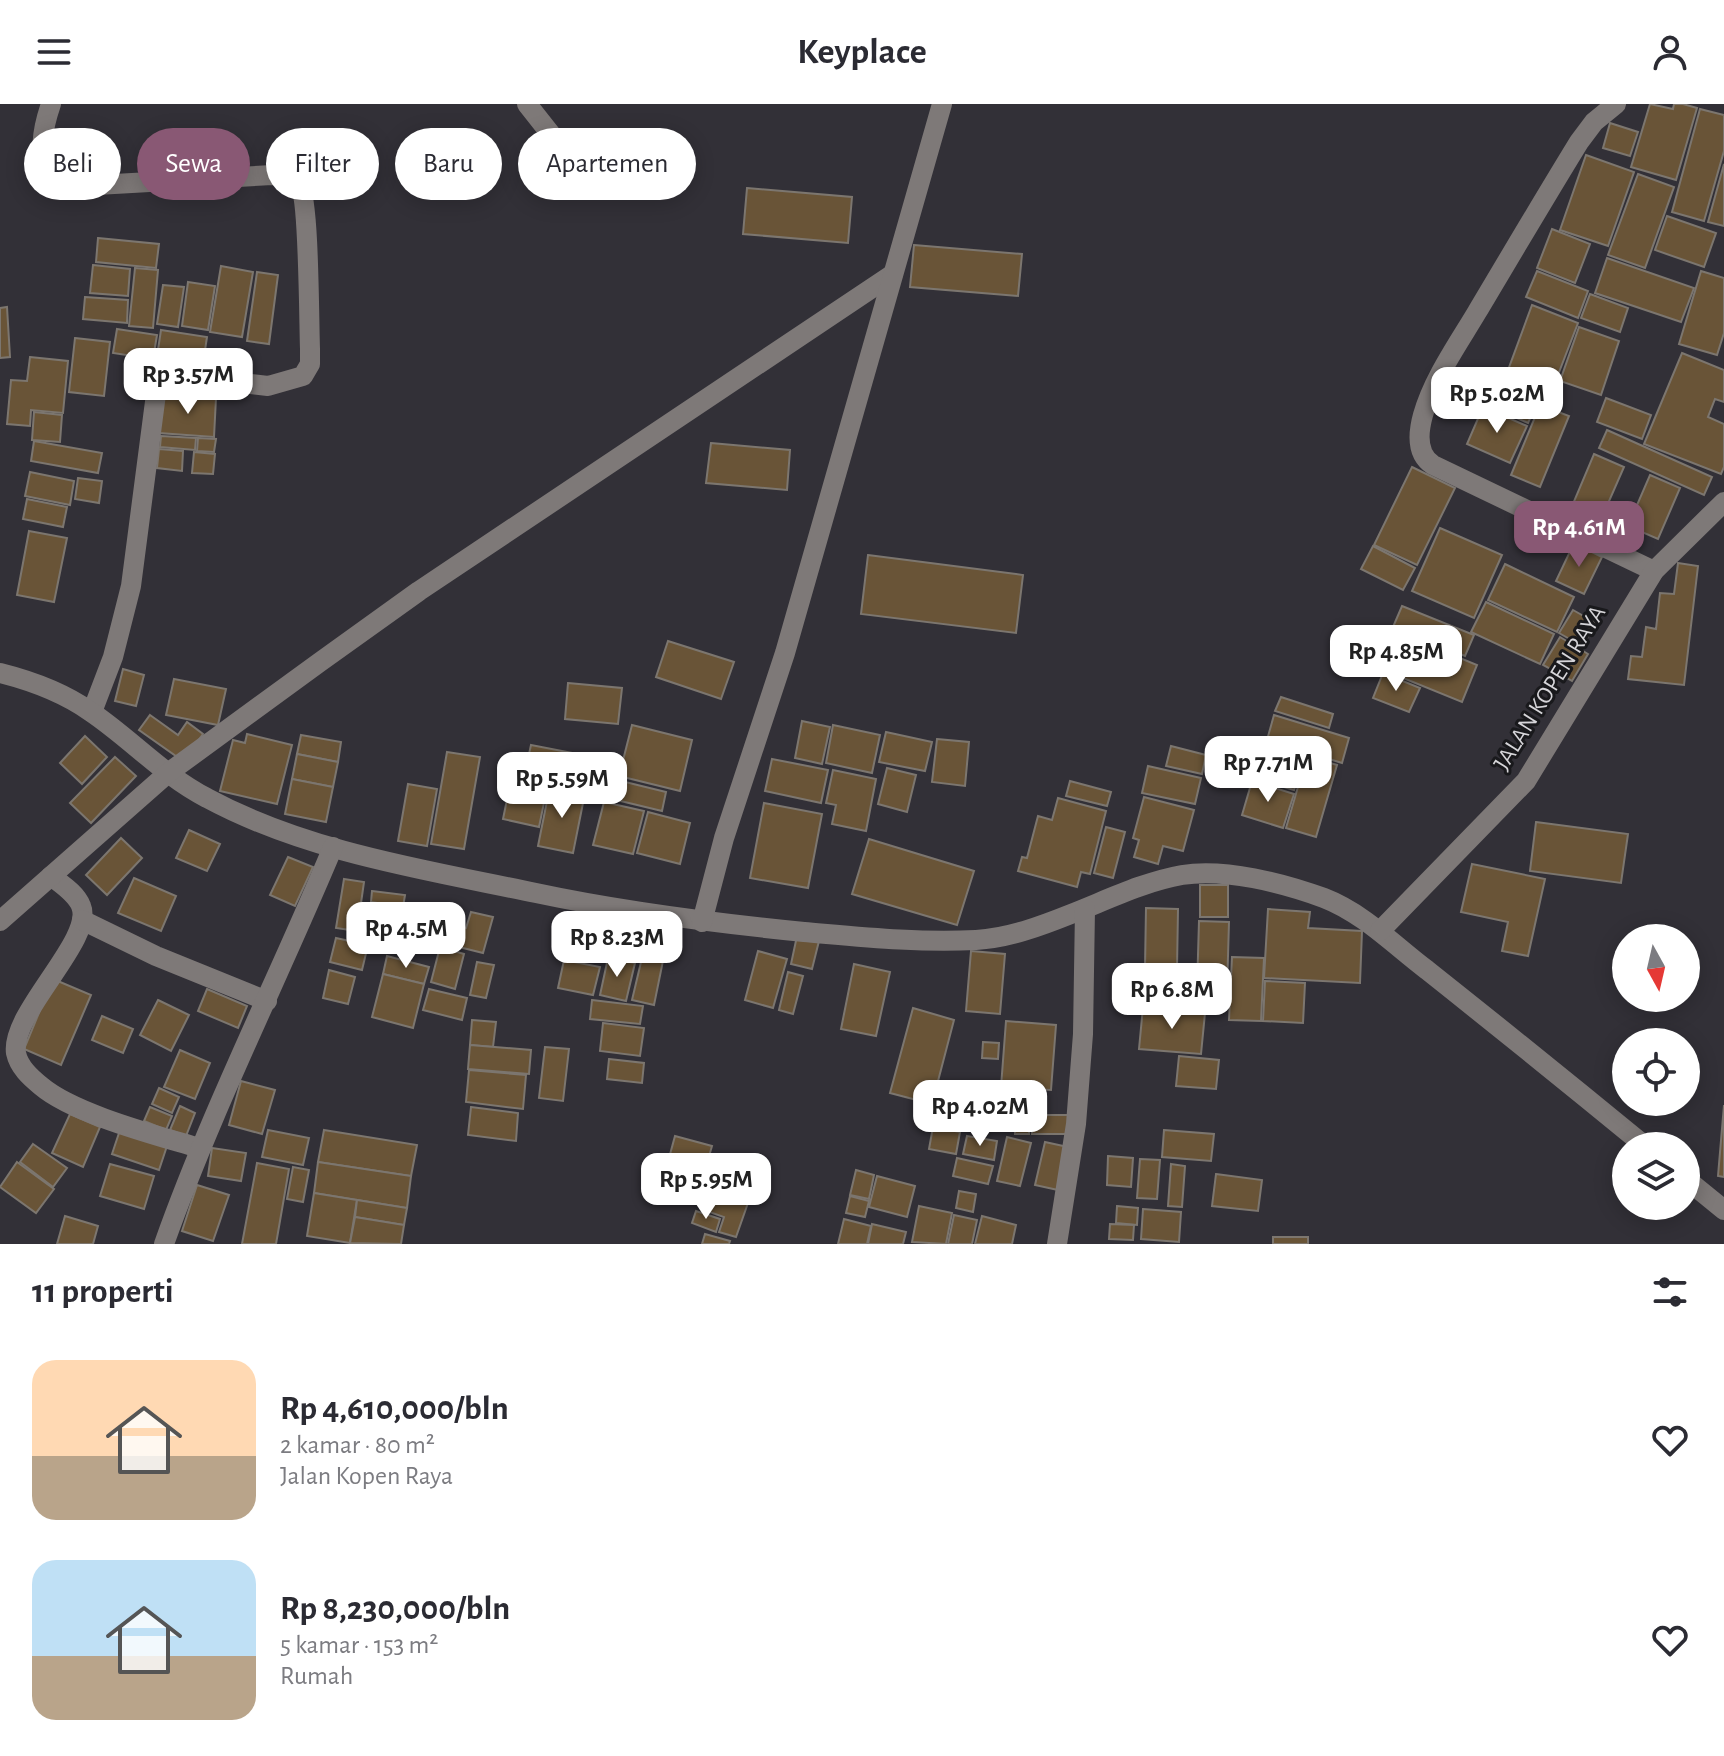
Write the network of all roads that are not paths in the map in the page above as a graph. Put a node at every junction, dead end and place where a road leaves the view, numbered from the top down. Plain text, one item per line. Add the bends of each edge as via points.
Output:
1 (51, 104) edge
2 (527, 104) edge
3 (942, 104) edge
4 (1616, 104) edge
5 (546, 128) edge
6 (893, 274) junction
7 (1724, 502) edge
8 (1654, 571) junction
9 (0, 673) edge
10 (92, 712) junction
11 (168, 773) junction
12 (333, 847) junction
13 (46, 880) junction
14 (1085, 909) junction
15 (82, 920) junction
16 (0, 921) edge
17 (702, 922) junction
18 (1380, 931) junction
19 (267, 1001) junction
20 (1628, 1132) edge
21 (199, 1148) junction
22 (1700, 1190) edge
23 (1724, 1210) edge
24 (171, 1243) edge
25 (1057, 1244) edge

1 - 10 street via 42,147 50,180 79,186 272,175 290,178 301,188 305,211 310,364 303,376 268,386 184,376 161,380 131,586
2 - 5 street
3 - 6 street
4 - 8 street via 1579,142 1457,345 1426,404 1420,444 1433,465
6 - 11 street via 419,591
6 - 17 street
7 - 8 street, JALAN KOPEN RAYA
8 - 18 street, JALAN KOPEN RAYA via 1526,781
9 - 10 street via 46,688
10 - 11 street
11 - 12 street via 227,809
11 - 13 street
12 - 17 street via 611,909
12 - 19 street
13 - 15 street via 76,897
13 - 16 street
14 - 17 street via 1038,927 975,940 913,942
14 - 18 street via 1184,875 1234,875 1328,899
14 - 25 street via 1076,1124
15 - 19 street
15 - 21 street via 26,1017 15,1048 18,1061 43,1089 71,1103
18 - 20 street
19 - 21 street
21 - 24 street
22 - 23 street

